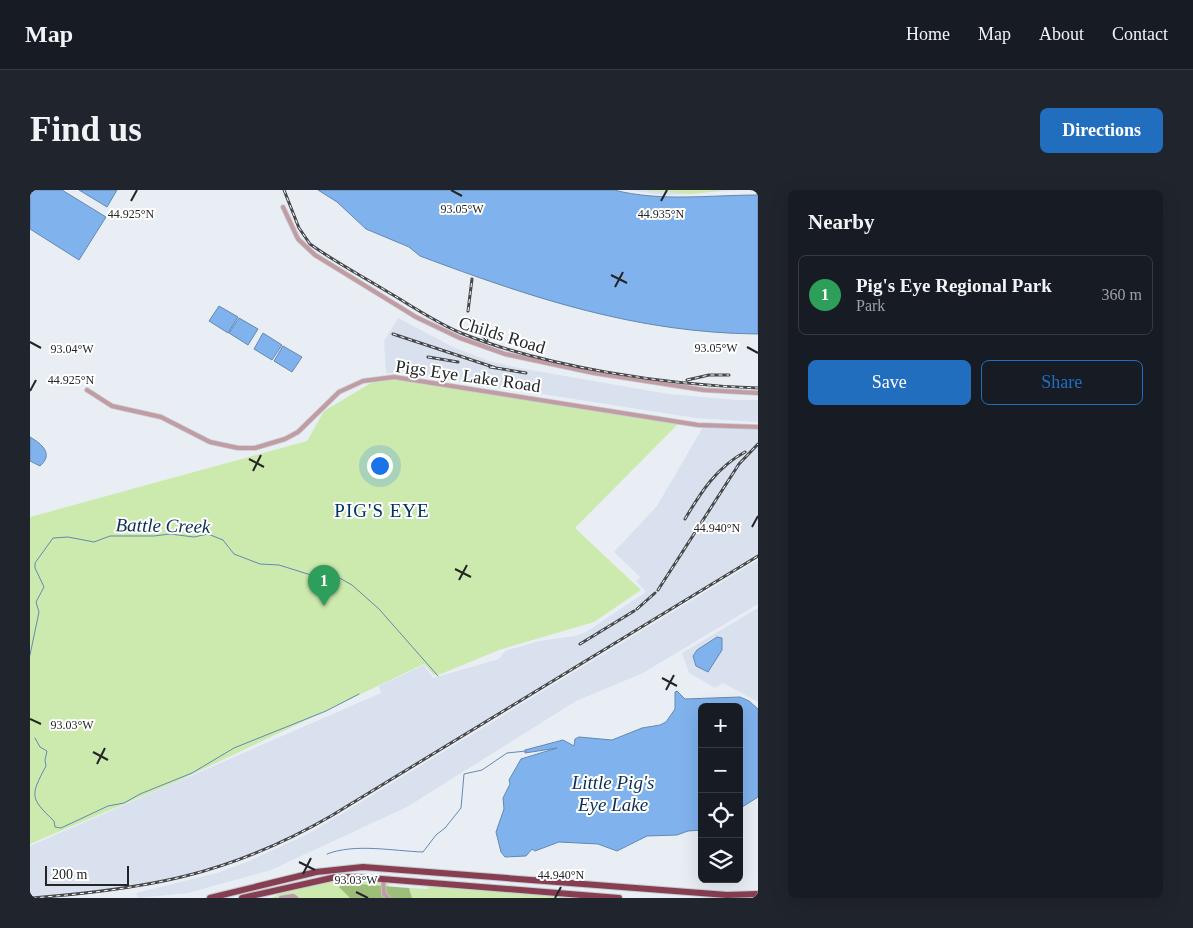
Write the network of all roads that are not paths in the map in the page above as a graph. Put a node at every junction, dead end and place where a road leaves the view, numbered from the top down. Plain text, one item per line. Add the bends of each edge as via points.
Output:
1 (283, 207) dead end
2 (87, 390) dead end
3 (758, 393) edge
4 (758, 427) edge
5 (382, 879) junction
6 (758, 894) edge
7 (210, 898) edge
8 (242, 898) edge
9 (282, 898) edge
10 (296, 898) edge
11 (388, 898) edge
12 (619, 898) edge

1 - 3 street, Childs Road via 298,238 315,255 416,317 467,341 505,354 594,373 702,389
2 - 4 street, Pigs Eye Lake Road via 112,406 161,417 210,442 238,448 255,448 285,439 298,432 339,392 363,381 394,377 688,423
5 - 8 highway via 346,877 313,881
5 - 11 street via 384,894
5 - 12 highway
6 - 7 highway via 728,895 356,867 306,874
9 - 10 street

